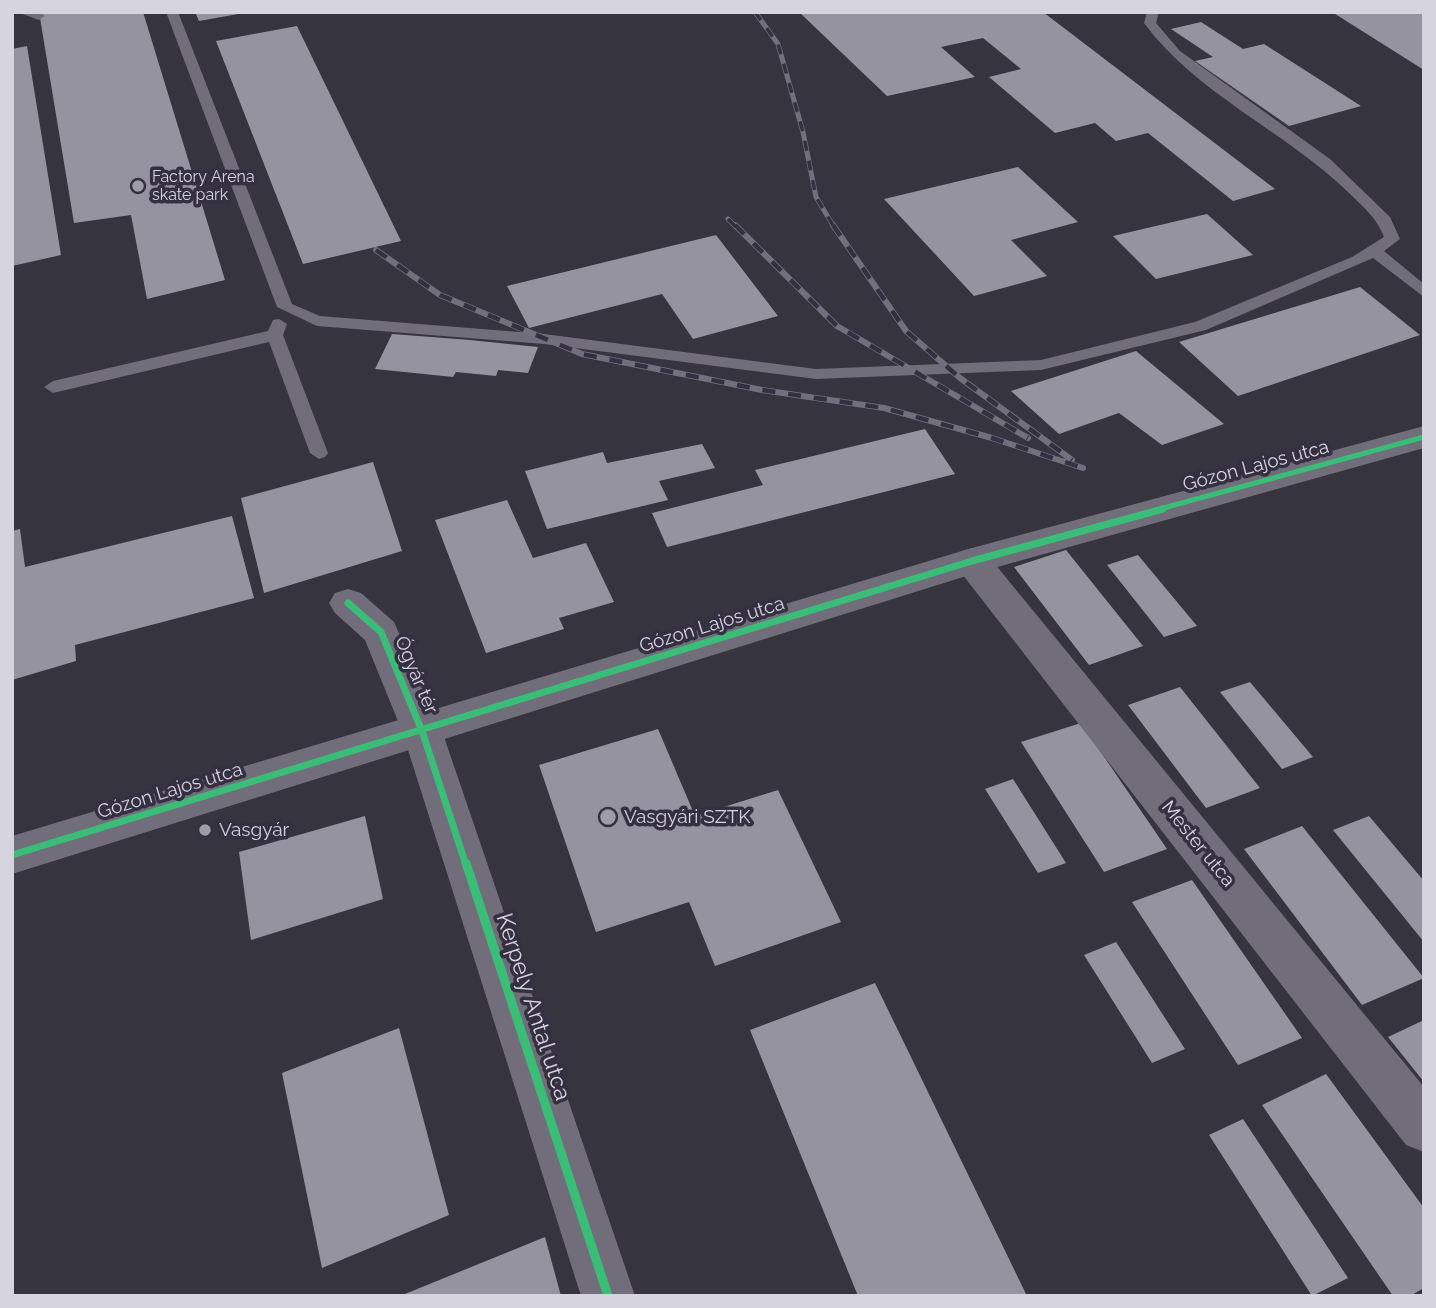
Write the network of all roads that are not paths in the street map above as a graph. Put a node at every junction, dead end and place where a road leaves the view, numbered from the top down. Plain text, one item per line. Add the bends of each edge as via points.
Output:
1 (23, 12) edge
2 (172, 12) edge
3 (1153, 12) edge
4 (39, 16) dead end
5 (1373, 250) junction
6 (1424, 292) edge
7 (285, 307) junction
8 (275, 335) junction
9 (53, 387) dead end
10 (1424, 437) edge
11 (319, 453) dead end
12 (972, 561) junction
13 (348, 603) dead end
14 (422, 731) junction
15 (12, 855) edge
16 (1424, 1127) edge
17 (608, 1296) edge

1 - 4 lane
2 - 7 lane
3 - 5 lane via 1150,23 1175,54 1325,162 1385,220 1392,239
5 - 6 lane
5 - 7 lane via 1200,326 1041,365 816,374 544,339 317,321
7 - 8 lane
8 - 9 lane
8 - 11 lane
10 - 12 street, Gózon Lajos utca
12 - 14 street, Gózon Lajos utca
12 - 16 street, Mester utca
13 - 14 street, Ógyár tér via 381,632
14 - 15 street, Gózon Lajos utca
14 - 17 street, Kerpely Antal utca

